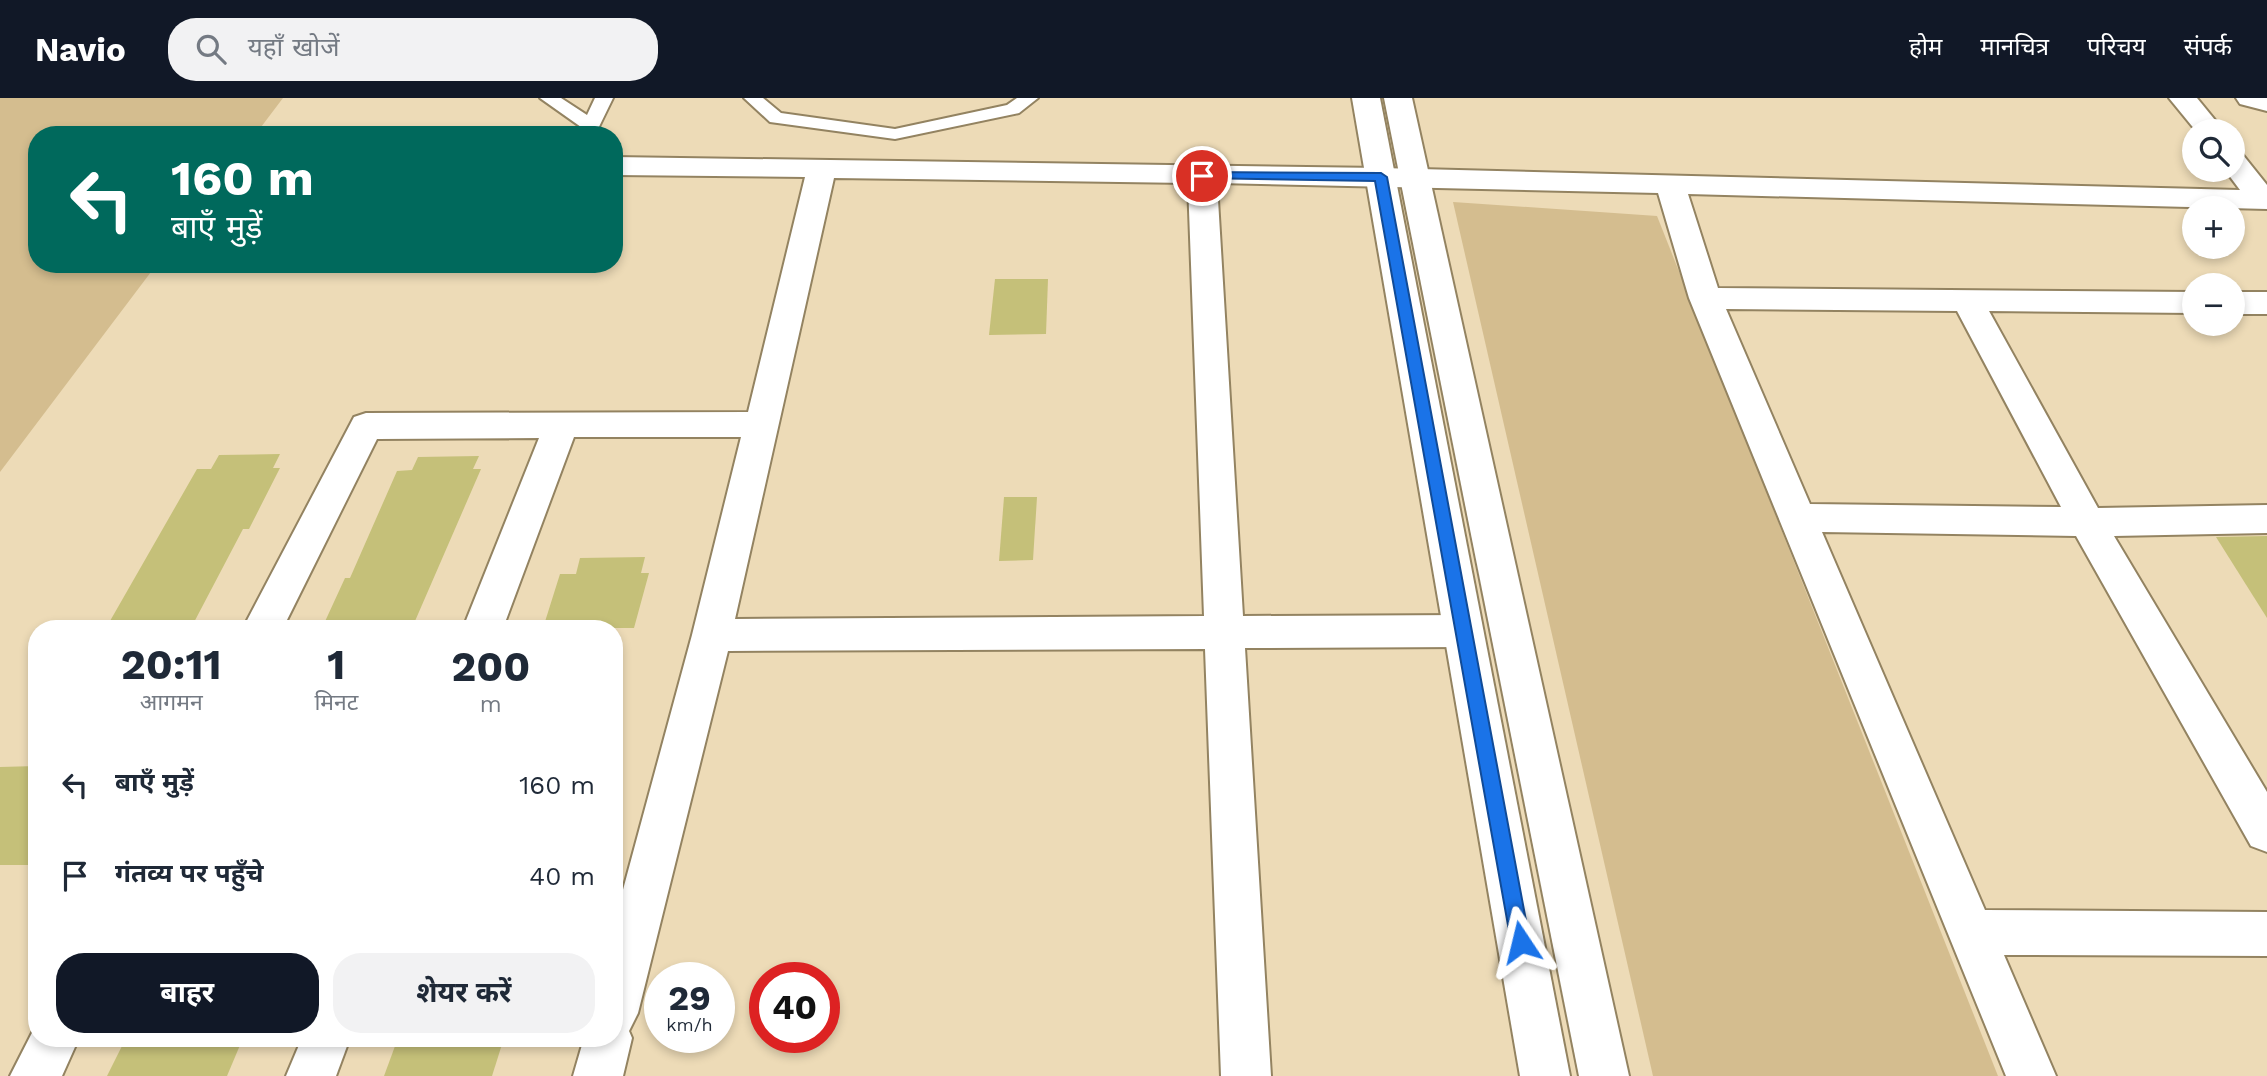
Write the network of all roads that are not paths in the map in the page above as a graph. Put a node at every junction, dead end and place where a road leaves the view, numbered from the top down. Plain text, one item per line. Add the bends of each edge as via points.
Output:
1 (549, 98) edge
2 (604, 98) edge
3 (753, 98) edge
4 (1029, 98) edge
5 (1366, 98) edge
6 (1398, 98) edge
7 (2183, 98) edge
8 (2250, 98) edge
9 (2267, 103) edge
10 (2200, 119) edge
11 (583, 126) edge
12 (590, 126) edge
13 (623, 166) edge
14 (822, 169) junction
15 (1202, 176) junction
16 (2245, 176) edge
17 (1397, 177) junction
18 (1670, 184) junction
19 (2265, 200) edge
20 (1705, 298) junction
21 (1966, 300) junction
22 (2182, 302) edge
23 (2245, 303) edge
24 (2267, 303) edge
25 (761, 424) junction
26 (561, 426) junction
27 (1799, 518) junction
28 (2267, 519) edge
29 (2087, 522) junction
30 (267, 620) edge
31 (486, 620) edge
32 (1463, 631) junction
33 (1224, 633) junction
34 (712, 635) junction
35 (2267, 832) edge
36 (1972, 932) junction
37 (2267, 934) edge
38 (623, 978) edge
39 (50, 1047) edge
40 (322, 1047) edge
41 (606, 1047) edge
42 (35, 1076) edge
43 (311, 1076) edge
44 (598, 1076) edge
45 (1246, 1076) edge
46 (1545, 1076) edge
47 (1604, 1076) edge
48 (2031, 1076) edge

1 - 11 lane
2 - 12 lane
3 - 4 lane via 776,118 895,134 1013,109
5 - 17 street
6 - 17 street
7 - 10 street
8 - 9 street
13 - 14 street
14 - 15 street
14 - 25 street
15 - 17 street
15 - 33 street
16 - 19 street
17 - 18 street
17 - 32 street
17 - 47 street
18 - 19 street
18 - 20 street
20 - 21 street
20 - 27 street
21 - 22 street
21 - 29 street
23 - 24 street
25 - 26 street
25 - 34 street
26 - 30 street via 366,426
26 - 31 street
27 - 29 street
27 - 36 street
28 - 29 street
29 - 35 street
32 - 33 street
32 - 46 street
33 - 34 street
33 - 45 street
34 - 38 street
36 - 37 street
36 - 48 street
39 - 42 street
40 - 43 street
41 - 44 street

